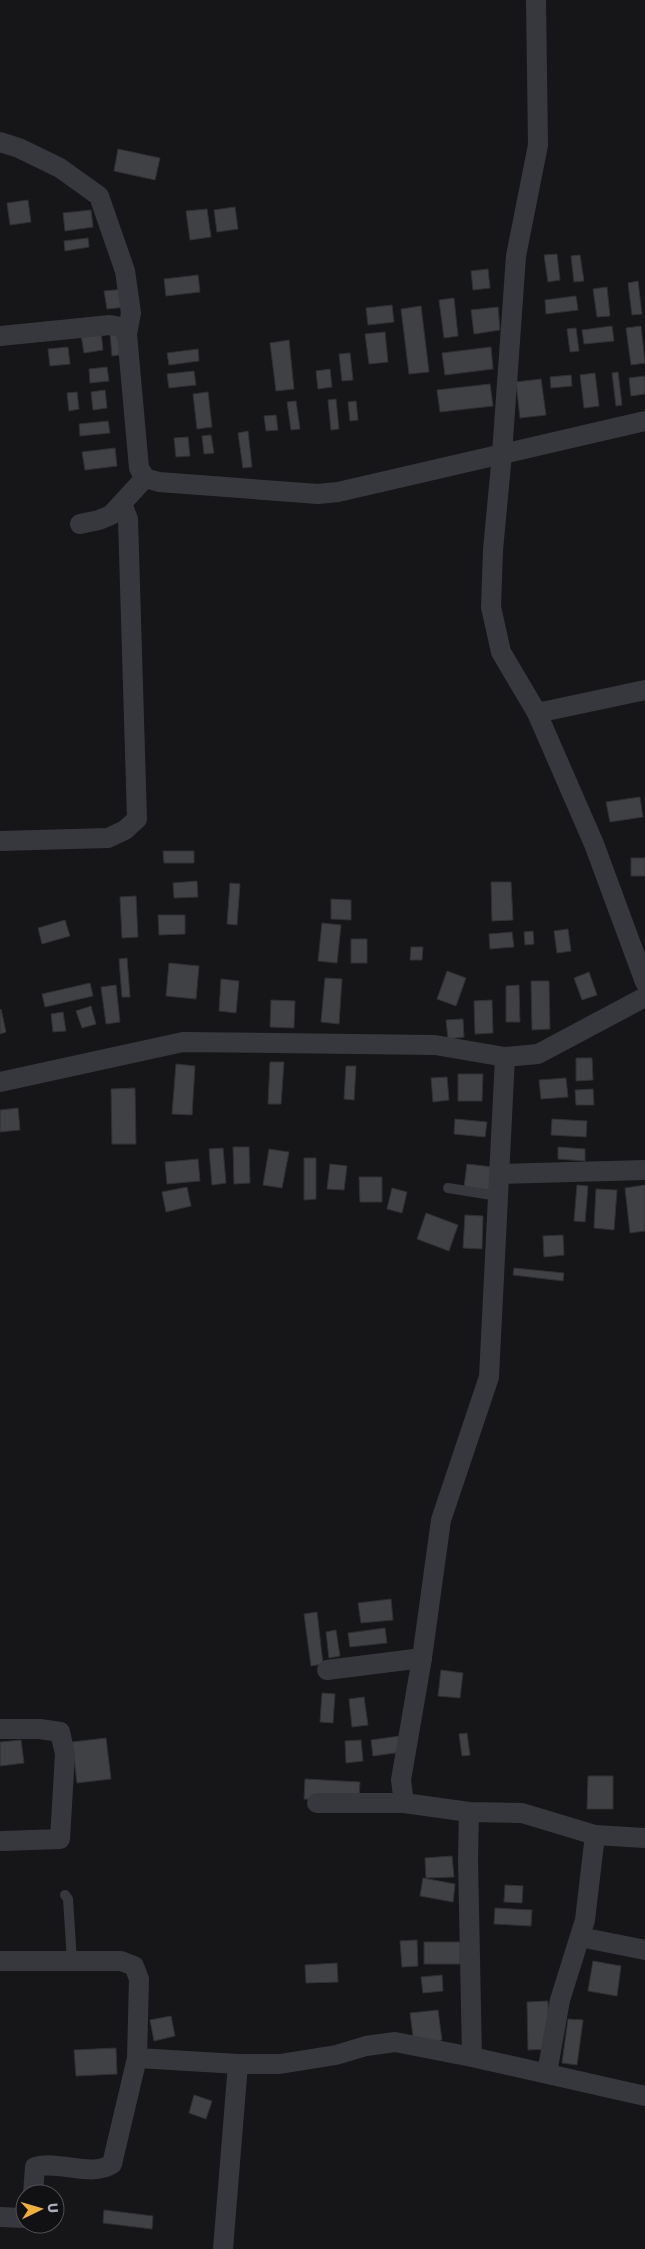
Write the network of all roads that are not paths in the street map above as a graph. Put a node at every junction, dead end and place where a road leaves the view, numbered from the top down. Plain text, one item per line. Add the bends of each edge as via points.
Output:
1 (536, 0) edge
2 (0, 142) edge
3 (127, 334) junction
4 (0, 336) edge
5 (645, 421) edge
6 (502, 454) junction
7 (145, 478) junction
8 (122, 504) junction
9 (80, 524) dead end
10 (645, 690) edge
11 (537, 713) junction
12 (0, 841) edge
13 (645, 982) edge
14 (645, 997) edge
15 (505, 1058) junction
16 (0, 1082) edge
17 (645, 1170) edge
18 (499, 1174) junction
19 (448, 1188) dead end
20 (498, 1196) junction
21 (422, 1658) junction
22 (327, 1670) dead end
23 (0, 1729) edge
24 (317, 1803) dead end
25 (404, 1803) junction
26 (469, 1812) junction
27 (595, 1835) junction
28 (645, 1838) edge
29 (2, 1841) dead end
30 (65, 1895) dead end
31 (580, 1937) junction
32 (645, 1950) edge
33 (0, 1961) edge
34 (72, 1961) junction
35 (472, 2057) junction
36 (137, 2058) junction
37 (238, 2064) junction
38 (547, 2073) junction
39 (645, 2096) edge
40 (34, 2184) edge
41 (0, 2216) edge
42 (15, 2217) edge
43 (223, 2249) edge

1 - 6 street via 538,145 516,256
2 - 3 street via 60,168 99,196 125,271 131,313
3 - 4 street via 121,327 110,325
3 - 7 street via 139,468
5 - 6 street
6 - 7 street via 318,494 159,482
6 - 11 street via 491,607 501,652
7 - 8 street
8 - 9 street via 106,518
8 - 12 street via 128,519 137,818 126,830 108,838
10 - 11 street
11 - 13 street via 594,844
14 - 15 street via 538,1054
15 - 16 street via 435,1045 183,1042
15 - 18 street
17 - 18 street
18 - 20 street
19 - 20 lane
20 - 21 street via 489,1377 441,1520
21 - 22 street
21 - 25 street via 401,1780
23 - 29 street via 60,1732 65,1754 60,1839
24 - 25 street
25 - 26 street
26 - 27 street via 522,1813
26 - 35 street
27 - 28 street
27 - 31 street
30 - 34 lane via 68,1899
31 - 32 street
31 - 38 street via 560,2000
33 - 34 street
34 - 36 street via 121,1961 134,1966 138,1979
35 - 37 street via 395,2042 366,2046 336,2056 280,2064
35 - 38 street
36 - 37 street
36 - 40 street via 112,2164 93,2169 35,2167
37 - 43 street
38 - 39 street
41 - 42 street

